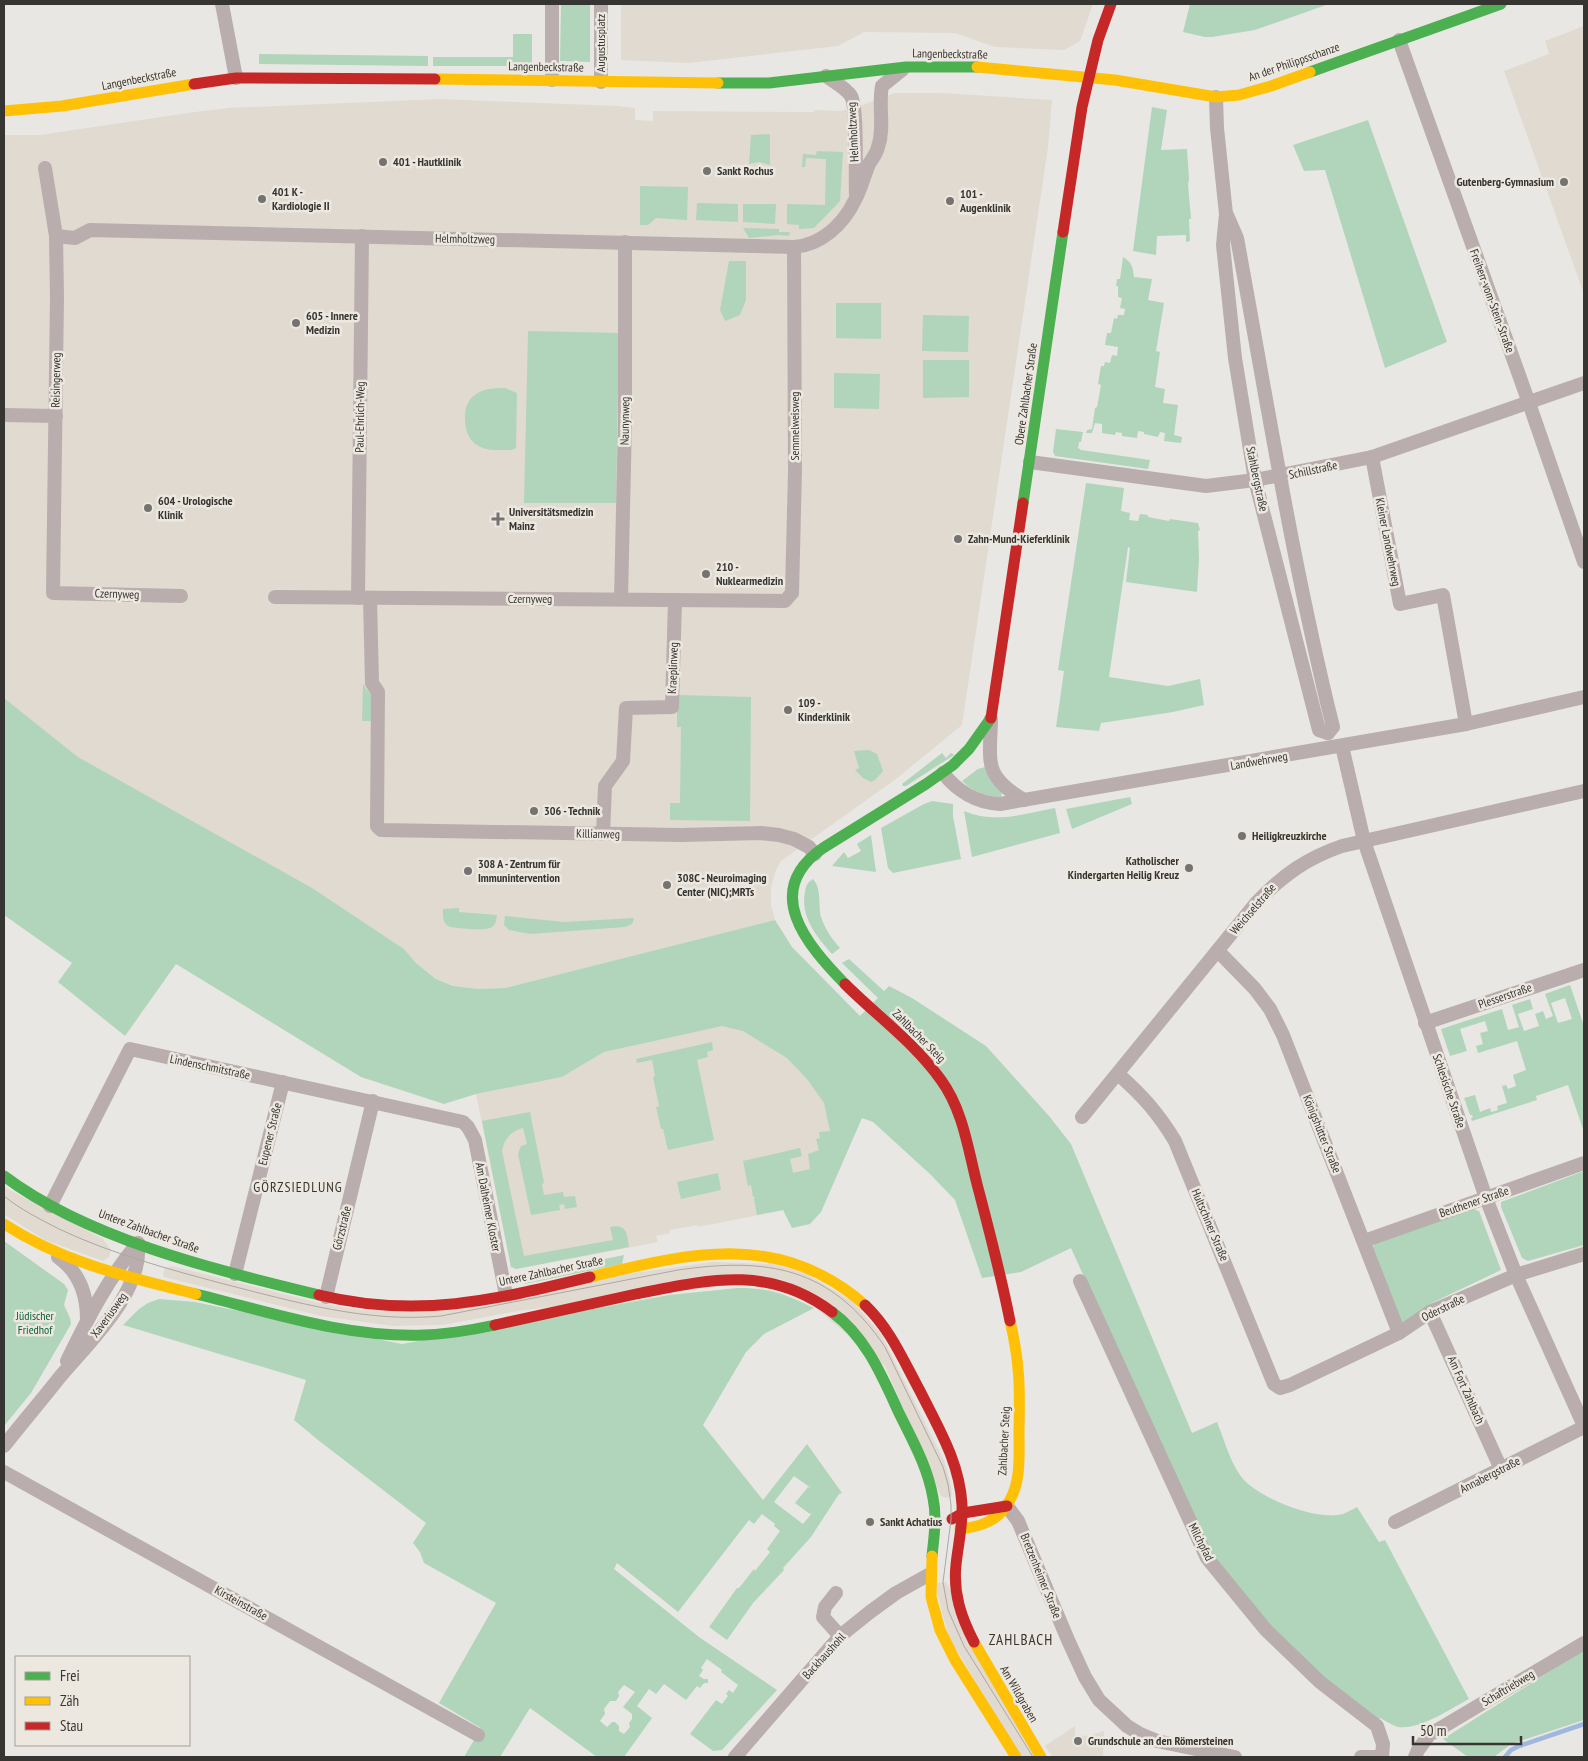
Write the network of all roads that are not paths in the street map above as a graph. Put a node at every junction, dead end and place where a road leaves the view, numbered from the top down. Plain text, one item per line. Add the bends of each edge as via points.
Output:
1 (222, 4) edge
2 (552, 4) edge
3 (601, 4) edge
4 (1111, 4) edge
5 (1501, 4) edge
6 (1398, 40) junction
7 (906, 67) junction
8 (826, 76) junction
9 (236, 78) junction
10 (1088, 79) junction
11 (552, 80) junction
12 (602, 82) junction
13 (1216, 96) junction
14 (4, 111) edge
15 (45, 168) dead end
16 (856, 200) junction
17 (1226, 214) junction
18 (56, 236) junction
19 (362, 236) junction
20 (625, 242) junction
21 (794, 247) junction
22 (1584, 383) edge
23 (1529, 403) junction
24 (4, 415) edge
25 (56, 416) junction
26 (1372, 457) junction
27 (1030, 462) junction
28 (1280, 476) junction
29 (1255, 480) junction
30 (1584, 562) edge
31 (53, 593) joint
32 (181, 596) dead end
33 (275, 597) dead end
34 (364, 598) junction
35 (621, 599) junction
36 (675, 600) junction
37 (785, 602) joint
38 (1584, 697) edge
39 (991, 718) junction
40 (1466, 724) junction
41 (1328, 733) junction
42 (1337, 747) junction
43 (943, 773) junction
44 (1584, 791) edge
45 (1024, 800) junction
46 (377, 826) joint
47 (603, 834) junction
48 (1364, 841) junction
49 (815, 854) junction
50 (1218, 951) junction
51 (1584, 970) edge
52 (1425, 1023) junction
53 (1118, 1074) junction
54 (283, 1082) junction
55 (373, 1101) junction
56 (1082, 1116) dead end
57 (463, 1122) joint
58 (1584, 1163) edge
59 (4, 1176) edge
60 (1486, 1198) junction
61 (50, 1206) junction
62 (4, 1224) edge
63 (1364, 1241) junction
64 (138, 1243) junction
65 (47, 1250) junction
66 (1584, 1254) edge
67 (116, 1272) junction
68 (235, 1274) junction
69 (1516, 1275) junction
70 (134, 1277) junction
71 (1080, 1281) dead end
72 (506, 1296) junction
73 (326, 1297) junction
74 (1430, 1312) junction
75 (87, 1319) junction
76 (1399, 1333) junction
77 (58, 1380) junction
78 (1280, 1388) joint
79 (1584, 1426) edge
80 (4, 1446) edge
81 (1501, 1469) junction
82 (4, 1472) edge
83 (932, 1489) junction
84 (1007, 1506) junction
85 (962, 1513) junction
86 (951, 1520) junction
87 (1395, 1522) dead end
88 (960, 1528) junction
89 (933, 1544) junction
90 (930, 1574) junction
91 (955, 1578) junction
92 (836, 1593) dead end
93 (840, 1636) junction
94 (1584, 1643) edge
95 (478, 1735) dead end
96 (739, 1756) edge
97 (1016, 1757) edge
98 (1041, 1757) edge
99 (1235, 1757) edge
100 (1361, 1757) edge
101 (1370, 1757) edge
102 (1382, 1757) edge
103 (1415, 1757) edge

1 - 9 street
2 - 11 street
3 - 12 street, Augustusplatz
4 - 10 street, Obere Zahlbacher Straße
5 - 6 street, An der Philippsschanze
6 - 13 street, An der Philippsschanze via 1265,88 1239,95
6 - 23 street, Freiherr-vom-Stein-Straße
7 - 8 street, Langenbeckstraße
7 - 10 street, Langenbeckstraße via 968,66
7 - 16 street, Helmholtzweg via 882,86 878,148 868,165
8 - 12 street, Langenbeckstraße via 769,83
8 - 16 street, Helmholtzweg via 853,100
9 - 11 street, Langenbeckstraße
9 - 14 street, Langenbeckstraße via 83,104
10 - 13 street, An der Philippsschanze via 1115,80
10 - 27 street, Obere Zahlbacher Straße
11 - 12 street, Langenbeckstraße
13 - 17 street, Stahlbergstraße
15 - 18 street, Reisingerweg
16 - 21 street, Helmholtzweg via 819,241
17 - 28 street, Stahlbergstraße via 1237,238
17 - 29 street, Stahlbergstraße via 1223,245 1235,358
18 - 19 street, Helmholtzweg via 75,238 90,230
18 - 25 street, Reisingerweg
19 - 20 street, Helmholtzweg
19 - 34 street, Paul-Ehrlich-Weg
20 - 21 street, Helmholtzweg
20 - 35 street, Naunynweg
21 - 37 street, Semmelweisweg via 792,593
22 - 23 street, Schillstraße
23 - 26 street, Schillstraße
23 - 30 street, Freiherr-vom-Stein-Straße
24 - 25 street
25 - 31 street, Reisingerweg
26 - 28 street, Schillstraße
26 - 40 street, Kleiner Landwehrweg via 1400,604 1443,595
27 - 29 street, Schillstraße via 1206,486
27 - 39 street, Obere Zahlbacher Straße
28 - 29 street, Schillstraße
28 - 41 street, Stahlbergstraße via 1313,646 1333,727
29 - 41 street, Stahlbergstraße via 1319,730
31 - 32 street, Czernyweg
33 - 34 street, Czernyweg
34 - 35 street, Czernyweg
34 - 46 street, Paul-Ehrlich-Weg via 372,683 378,692
35 - 36 street, Czernyweg
36 - 37 street, Czernyweg
36 - 47 street, Kraeplinweg via 672,707 626,708 623,761 605,786
38 - 40 street, Landwehrweg
39 - 43 street, Obere Zahlbacher Straße via 962,757
39 - 45 street via 990,761 993,773 1002,785
40 - 42 street, Landwehrweg
41 - 42 street, Stahlbergstraße
42 - 45 street, Landwehrweg
42 - 48 street, Schlesische Straße
43 - 45 street, Landwehrweg via 964,794 979,801 1000,804
43 - 49 street, Zahlbacher Steig
44 - 48 street, Weichselstraße
46 - 47 street, Killianweg via 381,830
47 - 49 street, Killianweg via 779,835 794,839
48 - 50 street, Weichselstraße via 1328,851 1291,870 1257,902
48 - 52 street, Schlesische Straße
49 - 84 street, Zahlbacher Steig via 794,881 791,896 792,910 800,931 827,964 931,1065 953,1101 966,1139 1001,1274 1020,1383 1018,1470 1014,1493
50 - 53 street, Weichselstraße
50 - 63 street, Königshütter Straße via 1270,1009
51 - 52 street, Plesserstraße
52 - 60 street, Schlesische Straße
53 - 56 street, Weichselstraße
53 - 78 street, Hultschiner Straße via 1160,1116 1175,1141 1274,1384
54 - 55 street, Lindenschmitstraße
54 - 61 street, Lindenschmitstraße via 130,1049
54 - 68 street, Eupener Straße
55 - 57 street, Lindenschmitstraße
55 - 73 street, Görzstraße
57 - 72 street, Am Dalheimer Kloster via 475,1140
58 - 60 street, Beuthener Straße
59 - 61 street, Untere Zahlbacher Straße
60 - 63 street, Beuthener Straße
60 - 69 street, Schlesische Straße
61 - 64 street, Untere Zahlbacher Straße
62 - 65 street
63 - 76 street, Königshütter Straße
64 - 67 street, Xaveriusweg
64 - 68 street, Untere Zahlbacher Straße
64 - 70 street, Xaveriusweg
65 - 67 street
65 - 75 street, Xaveriusweg via 78,1277 86,1299
66 - 69 street, Oderstraße
67 - 70 street
67 - 75 street, Xaveriusweg
68 - 73 street, Untere Zahlbacher Straße
69 - 74 street, Oderstraße
69 - 79 street, Schlesische Straße
70 - 77 street, Xaveriusweg via 119,1304
70 - 83 street via 300,1320 403,1335 452,1333 668,1287 716,1280 759,1280 784,1286 822,1304 846,1324 868,1351 924,1465
71 - 102 street, Milchpfad via 1207,1558 1266,1630 1320,1682 1377,1726 1383,1744
72 - 73 street, Untere Zahlbacher Straße via 421,1307 370,1305
72 - 85 street, Untere Zahlbacher Straße via 669,1260 725,1254 782,1259 819,1272 838,1282 866,1305 894,1339 956,1467
74 - 76 street, Oderstraße
74 - 81 street, Am Fort Zahlbach
75 - 77 street, Xaveriusweg
76 - 78 street, Oderstraße
77 - 80 street, Xaveriusweg
79 - 81 street, Annabergstraße
81 - 87 street, Annabergstraße
82 - 95 street, Kirsteinstraße
83 - 86 street
83 - 89 street via 935,1513
84 - 85 street
84 - 88 street, Zahlbacher Steig via 990,1522
84 - 99 street, Bretzenheimer Straße via 1018,1521 1068,1640 1099,1700 1121,1722 1140,1734 1157,1741
85 - 86 street
85 - 88 street, Untere Zahlbacher Straße
86 - 88 street
86 - 89 street
88 - 91 street, Am Wildgraben
89 - 90 street
90 - 91 street via 945,1573
90 - 93 street, Backhaushohl via 896,1593
90 - 97 street via 932,1602 943,1637
91 - 98 street, Am Wildgraben via 958,1606 968,1630
92 - 93 street via 824,1607 822,1618
93 - 96 street, Backhaushohl
94 - 103 street, Schaftriebweg via 1429,1735
100 - 101 street
101 - 102 street

